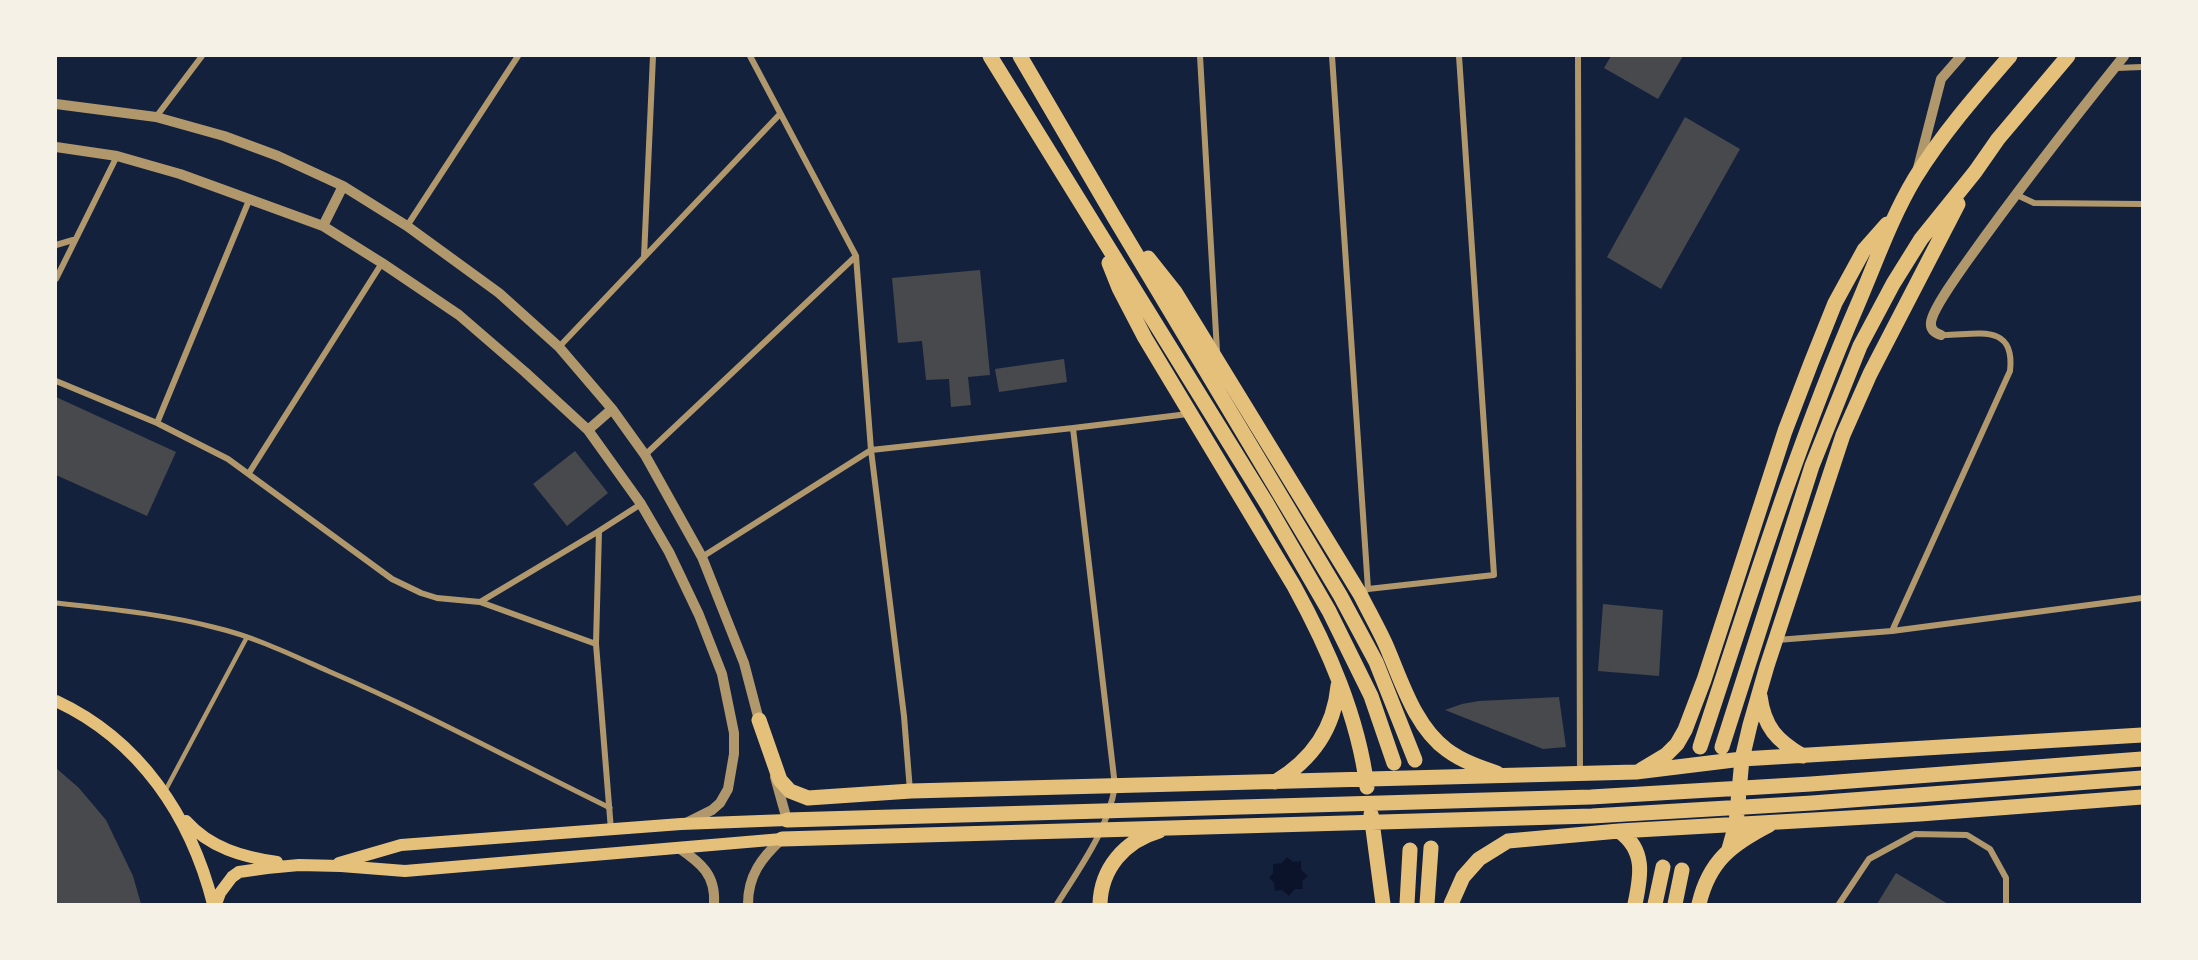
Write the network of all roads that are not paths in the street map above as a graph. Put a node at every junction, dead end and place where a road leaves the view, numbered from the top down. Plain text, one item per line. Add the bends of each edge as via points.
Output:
1 (202, 56) edge
2 (518, 56) edge
3 (653, 56) edge
4 (750, 56) edge
5 (990, 56) edge
6 (1020, 56) edge
7 (1200, 56) edge
8 (1332, 56) edge
9 (1459, 56) edge
10 (1578, 56) edge
11 (1961, 56) edge
12 (2010, 56) edge
13 (2068, 56) edge
14 (2124, 56) edge
15 (2142, 67) edge
16 (2115, 68) junction
17 (56, 104) edge
18 (780, 114) junction
19 (156, 117) junction
20 (56, 147) edge
21 (117, 156) junction
22 (1975, 172) junction
23 (1916, 176) junction
24 (344, 186) junction
25 (2017, 195) junction
26 (250, 198) junction
27 (2142, 204) edge
28 (1114, 217) junction
29 (1893, 217) junction
30 (323, 226) junction
31 (407, 226) junction
32 (1099, 235) junction
33 (73, 240) junction
34 (56, 245) edge
35 (856, 256) junction
36 (644, 258) junction
37 (382, 263) junction
38 (56, 279) edge
39 (1941, 335) joint
40 (560, 347) junction
41 (1217, 360) junction
42 (56, 381) edge
43 (612, 409) junction
44 (1190, 414) junction
45 (157, 423) junction
46 (1073, 429) junction
47 (588, 430) junction
48 (871, 450) junction
49 (645, 454) junction
50 (249, 473) junction
51 (641, 504) junction
52 (599, 531) junction
53 (702, 556) junction
54 (1364, 591) junction
55 (2142, 598) edge
56 (480, 602) junction
57 (56, 603) edge
58 (1892, 631) junction
59 (247, 637) junction
60 (1776, 640) junction
61 (596, 645) junction
62 (1338, 680) junction
63 (1759, 692) junction
64 (56, 701) edge
65 (759, 720) junction
66 (2142, 735) edge
67 (1700, 747) dead end
68 (1722, 747) dead end
69 (1803, 756) junction
70 (1742, 759) junction
71 (2142, 759) edge
72 (1415, 760) dead end
73 (1394, 763) dead end
74 (1636, 772) junction
75 (1580, 774) junction
76 (1509, 777) junction
77 (2142, 778) edge
78 (1366, 780) junction
79 (1274, 782) junction
80 (1115, 786) junction
81 (910, 791) junction
82 (2142, 797) edge
83 (168, 798) junction
84 (610, 808) junction
85 (793, 820) junction
86 (1776, 822) junction
87 (1736, 824) junction
88 (681, 825) junction
89 (1177, 827) junction
90 (611, 831) junction
91 (1619, 831) junction
92 (782, 839) junction
93 (1431, 848) dead end
94 (679, 849) junction
95 (1729, 849) junction
96 (1410, 850) dead end
97 (299, 865) junction
98 (320, 866) junction
99 (1663, 867) dead end
100 (1682, 870) dead end
101 (1380, 877) junction
102 (215, 904) edge
103 (714, 904) edge
104 (748, 904) edge
105 (1057, 904) edge
106 (1100, 904) edge
107 (1376, 904) edge
108 (1383, 904) edge
109 (1407, 904) edge
110 (1427, 904) edge
111 (1451, 904) edge
112 (1635, 904) edge
113 (1655, 904) edge
114 (1675, 904) edge
115 (1699, 904) edge
116 (1839, 904) edge
117 (2006, 904) edge

1 - 19 street
2 - 31 street
3 - 36 street
4 - 18 street
5 - 32 main road
6 - 28 main road
7 - 41 street
8 - 54 street
9 - 54 street via 1494,575
10 - 75 street
11 - 23 street via 1941,79
12 - 23 main road
13 - 22 main road
14 - 16 street
15 - 16 street
16 - 25 street
17 - 19 street
18 - 35 street
18 - 36 street
19 - 24 street via 224,136
20 - 21 street
21 - 26 street
21 - 33 street
22 - 60 main road via 1870,374 1843,435
22 - 68 main road via 1921,239 1860,346 1812,466
23 - 29 main road
24 - 30 street
24 - 31 street
25 - 27 street via 2034,203
25 - 39 street via 1950,286 1931,321 1934,333
26 - 30 street
26 - 45 street
28 - 41 main road via 1175,292
28 - 72 main road via 1340,595 1376,662
29 - 67 main road via 1794,467
29 - 74 main road via 1864,250 1835,303 1785,431 1685,730 1666,755
30 - 37 street
31 - 40 street via 499,293
32 - 44 main road via 1131,313
32 - 73 main road via 1329,611 1371,696
33 - 34 street
33 - 38 street
35 - 48 street
35 - 49 street
36 - 40 street
37 - 47 street via 459,315
37 - 50 street
39 - 58 street via 1995,334 2003,339 2012,359 2010,371
40 - 43 street
41 - 54 main road
42 - 45 street
43 - 47 street
43 - 49 street
44 - 46 street
44 - 62 main road via 1311,616
45 - 50 street
46 - 48 street
46 - 80 street
47 - 51 street
48 - 53 street
48 - 81 street
49 - 53 street
50 - 56 street via 392,579 437,598
51 - 52 street
51 - 88 street via 699,615 722,674 734,734 732,774 724,796 712,810
52 - 56 street
52 - 61 street
53 - 65 street via 744,663
54 - 76 main road via 1411,702 1428,732 1468,763
55 - 58 street
56 - 61 street
57 - 59 street via 151,614
58 - 60 street
59 - 83 lane
59 - 84 street via 442,723
60 - 63 main road
61 - 84 street
62 - 78 main road
62 - 79 main road via 1334,711 1321,740 1300,765
63 - 69 main road via 1762,712 1771,731 1785,746
63 - 70 main road
64 - 83 main road via 119,743
65 - 81 main road via 780,780 790,791 808,798
65 - 85 street
66 - 69 main road
69 - 70 main road
70 - 74 main road
70 - 87 main road
71 - 85 main road via 1591,797
74 - 75 main road
75 - 76 main road
76 - 78 main road
77 - 89 main road via 1592,816
78 - 79 main road
78 - 101 main road
79 - 80 main road
80 - 81 main road
80 - 105 street via 1104,826
82 - 86 main road
83 - 97 main road via 190,825 224,849
83 - 102 main road via 198,853
84 - 90 street
85 - 88 main road
86 - 87 main road
86 - 95 main road
87 - 91 main road
87 - 95 main road
88 - 90 main road
89 - 92 main road
89 - 106 main road via 1140,839 1113,862 1100,889
90 - 98 main road via 401,845
91 - 111 main road via 1508,841 1479,859 1463,877
91 - 112 main road via 1637,854 1641,873
92 - 94 main road
92 - 104 street via 757,869 748,888
93 - 110 main road
94 - 98 main road via 405,871
94 - 103 street via 700,862 711,879
95 - 115 main road via 1706,883
96 - 109 main road
97 - 98 main road
97 - 102 main road via 239,872 225,884
99 - 113 main road
100 - 114 main road
101 - 107 main road
101 - 108 main road
116 - 117 street via 1869,859 1915,834 1967,835 1990,849 2006,878

